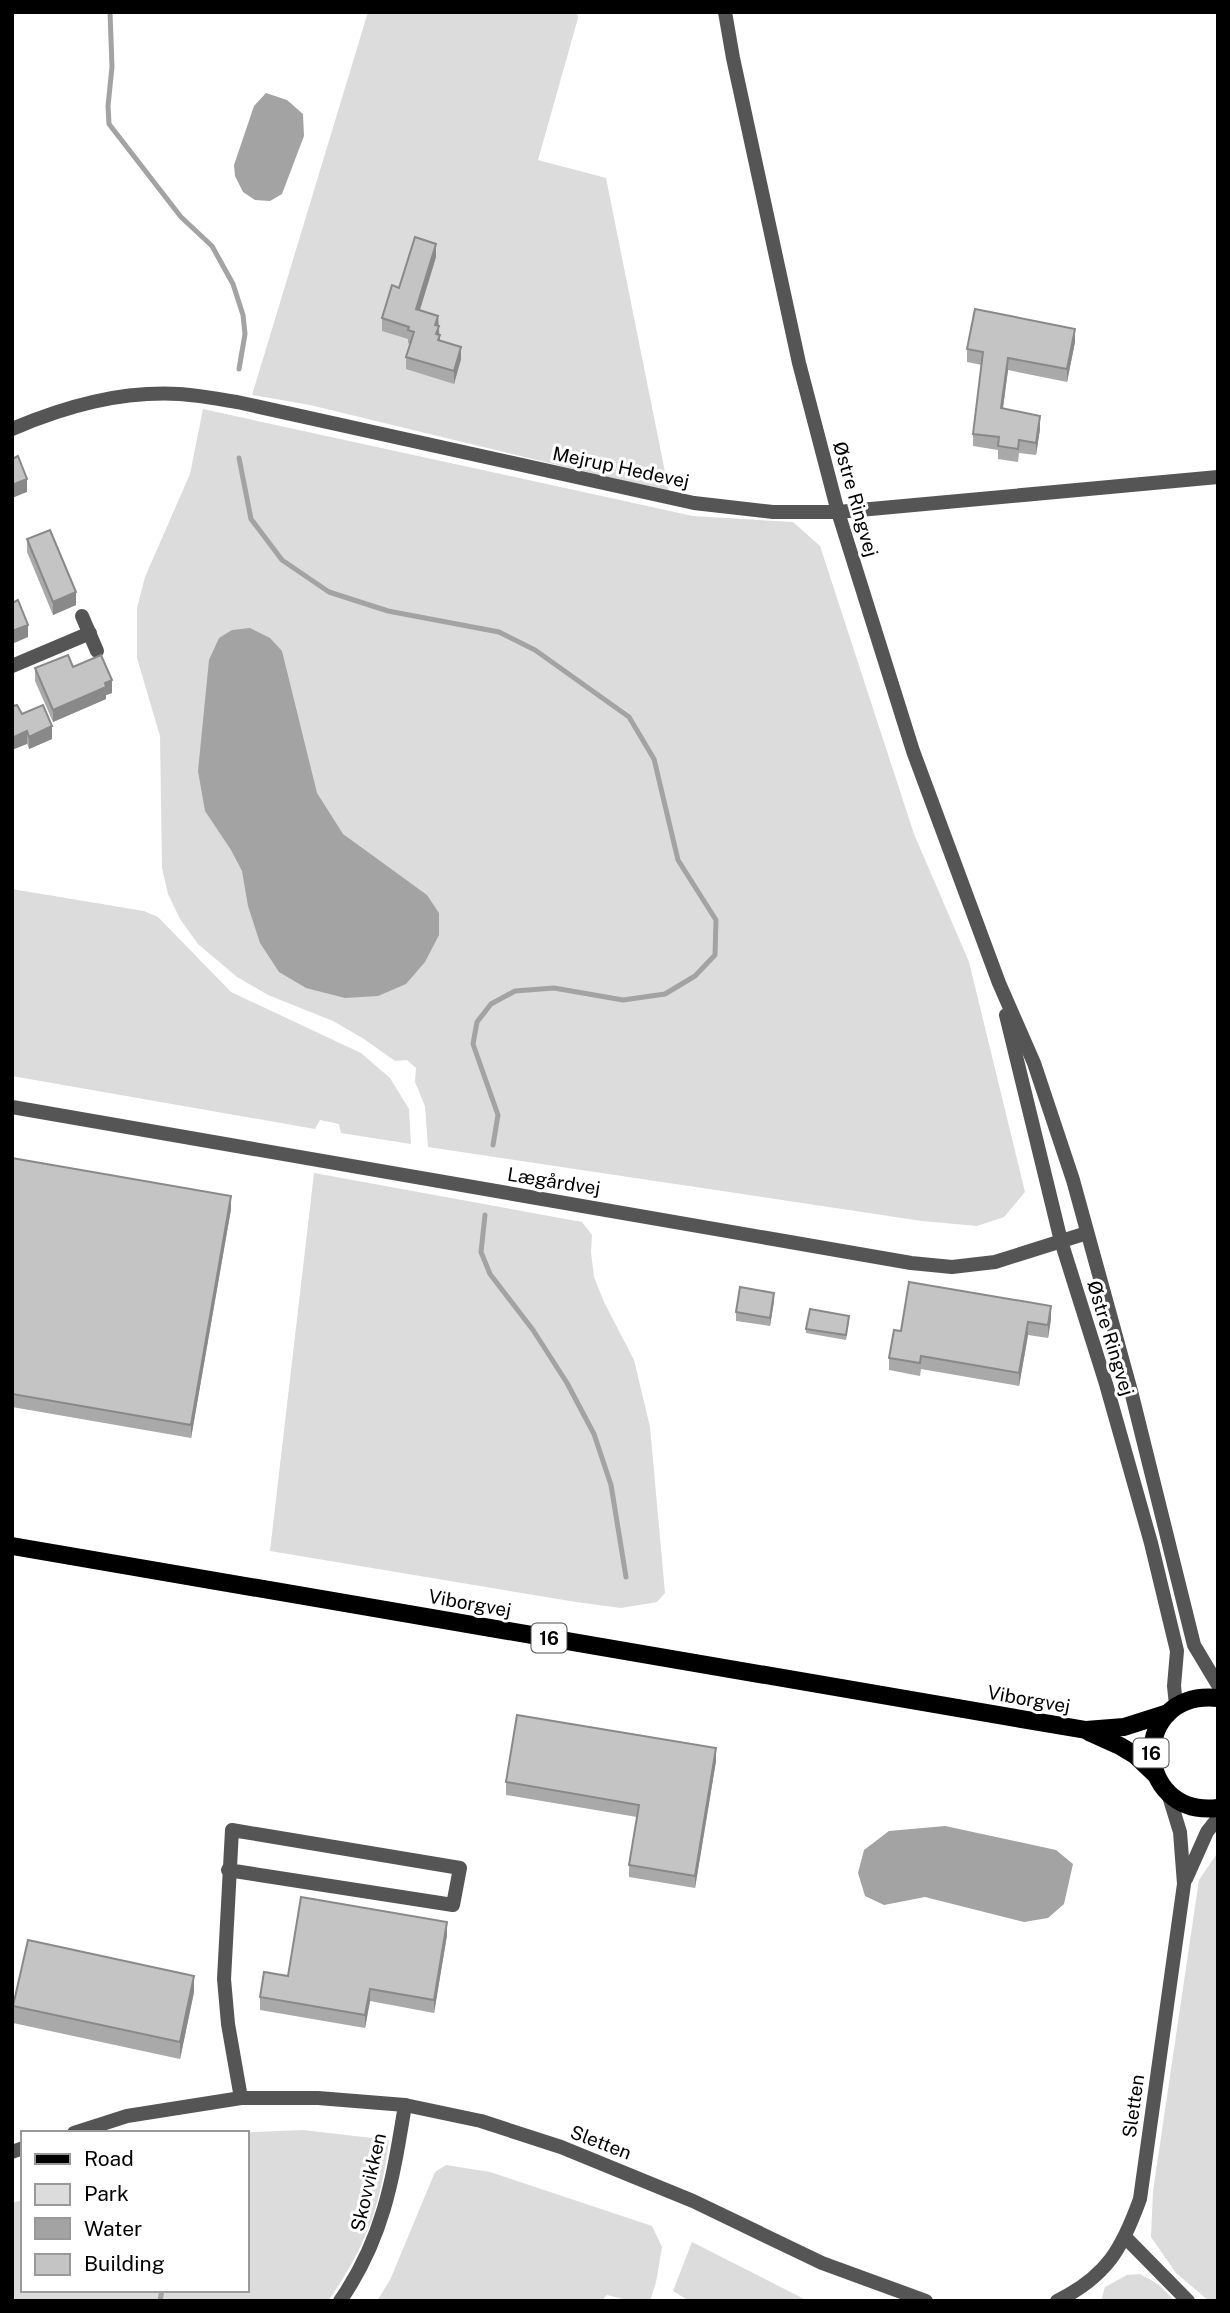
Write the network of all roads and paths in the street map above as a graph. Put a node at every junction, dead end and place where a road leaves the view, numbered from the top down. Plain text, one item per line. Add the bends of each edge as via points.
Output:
1 (725, 12) edge
2 (19, 426) edge
3 (1218, 477) edge
4 (838, 512) junction
5 (82, 616) dead end
6 (90, 633) junction
7 (97, 650) dead end
8 (12, 666) edge
9 (999, 983) junction
10 (12, 1107) edge
11 (1087, 1233) junction
12 (1061, 1241) junction
13 (12, 1546) edge
14 (1218, 1685) edge
15 (1218, 1698) edge
16 (1172, 1709) junction
17 (1086, 1730) junction
18 (1156, 1774) junction
19 (1168, 1793) junction
20 (1218, 1808) edge
21 (1218, 1818) edge
22 (228, 1870) junction
23 (1184, 1884) junction
24 (241, 2098) junction
25 (405, 2105) junction
26 (80, 2131) edge
27 (1126, 2238) junction
28 (1076, 2297) edge
29 (340, 2301) edge
30 (926, 2301) edge
31 (1057, 2301) edge
32 (1188, 2301) edge

1 - 4 street, Østre Ringvej via 796,349
2 - 4 street, Mejrup Hedevej via 113,397 179,394 251,405 694,503 773,512
3 - 4 street, Mejrup Hedevej
4 - 9 street, Østre Ringvej via 913,751
5 - 6 street
6 - 7 street
6 - 8 street
9 - 11 street, Østre Ringvej via 1034,1063
9 - 12 street, Østre Ringvej
10 - 12 street, Lægårdvej via 911,1263 952,1267 995,1262
11 - 12 street, Lægårdvej
11 - 14 street, Østre Ringvej via 1194,1645
12 - 16 street, Østre Ringvej via 1151,1543 1177,1651
13 - 17 main road, Viborgvej / 16
15 - 16 main road, 16 via 1197,1698
16 - 17 main road, Viborgvej / 16 via 1124,1727
16 - 18 main road, 16 via 1161,1721 1153,1742
17 - 18 main road, Viborgvej / 16 via 1135,1755
18 - 19 main road, 16
19 - 20 main road, 16 via 1197,1808
19 - 23 street, Sletten via 1180,1832
21 - 23 street, Sletten
22 - 22 street via 232,1830 460,1868 453,1905
22 - 24 street via 224,1979
23 - 27 street, Sletten via 1140,2199
24 - 25 street, Sletten
24 - 26 street, Sletten via 127,2116
25 - 29 street, Skovvikken via 379,2230
25 - 30 street, Sletten via 561,2147 694,2201 822,2263
27 - 28 street, Sletten via 1104,2270
27 - 32 street
28 - 31 street, Sletten

